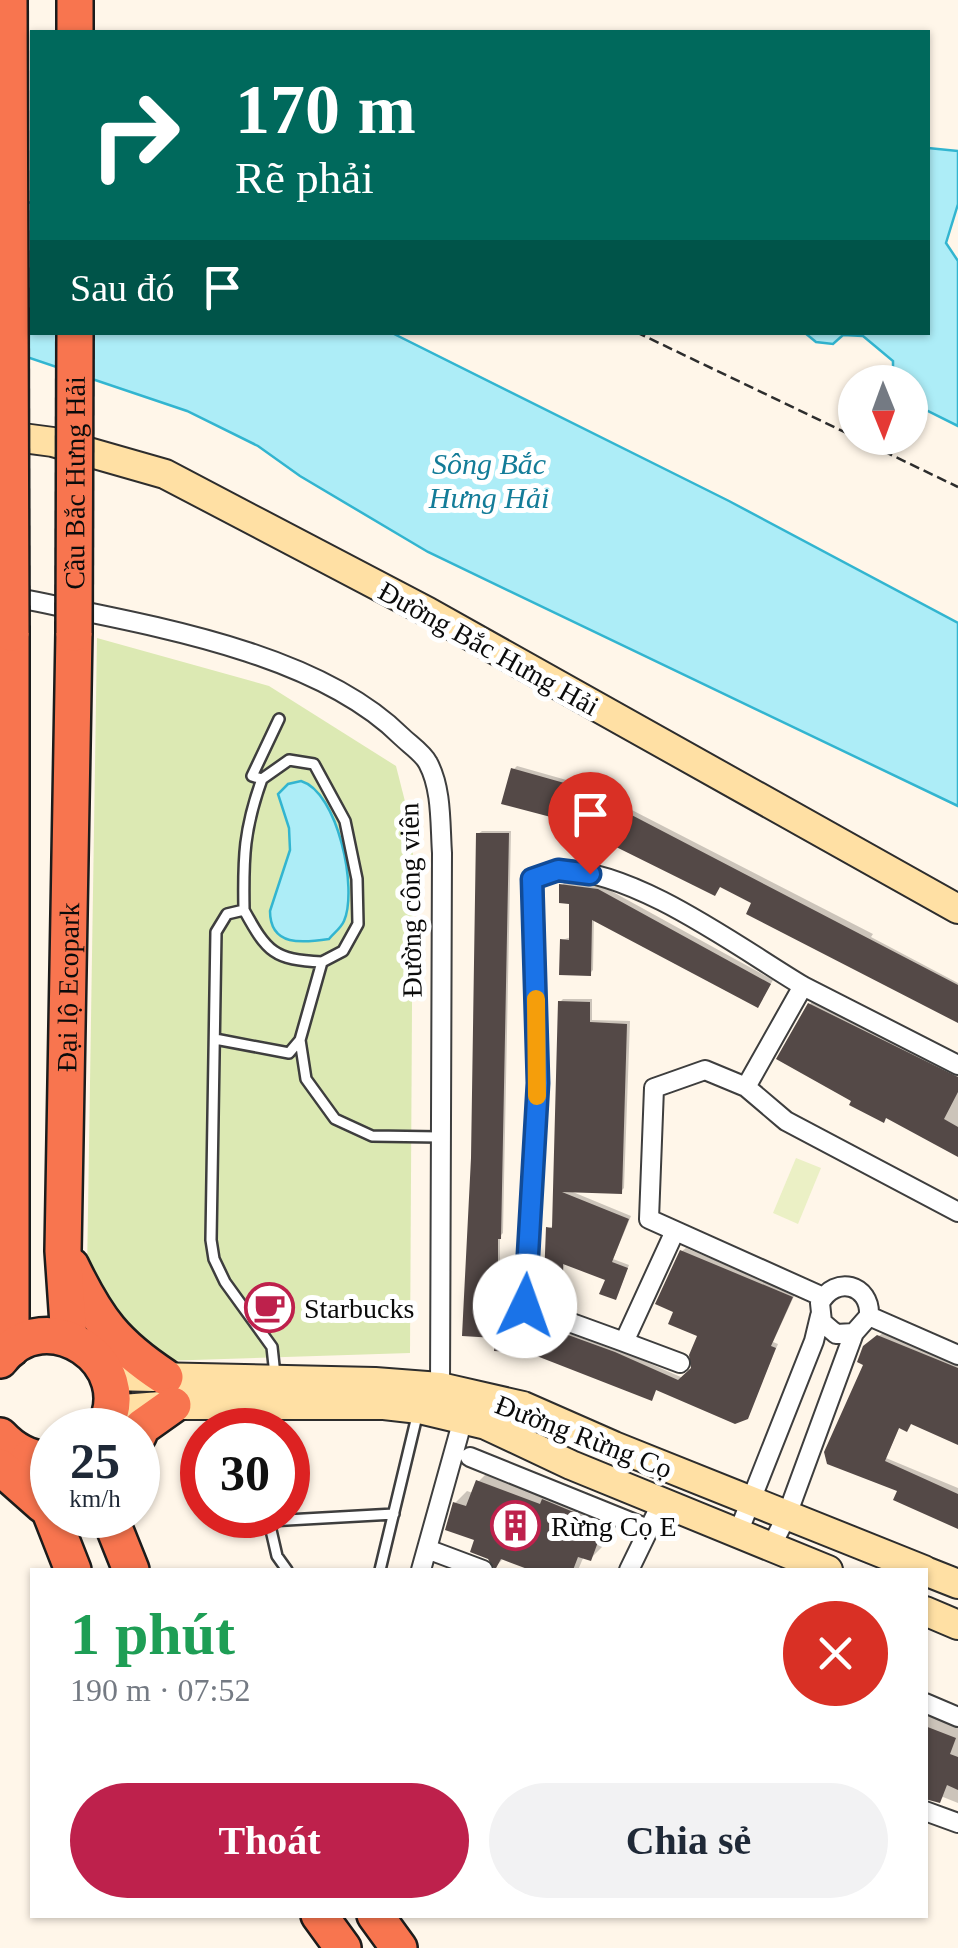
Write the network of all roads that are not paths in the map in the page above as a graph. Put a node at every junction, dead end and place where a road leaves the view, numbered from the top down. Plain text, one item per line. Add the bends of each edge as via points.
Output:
1 (9, 0) edge
2 (75, 0) edge
3 (75, 30) edge
4 (74, 335) edge
5 (0, 435) edge
6 (0, 594) edge
7 (74, 633) joint
8 (279, 720) dead end
9 (262, 779) junction
10 (958, 909) edge
11 (244, 910) junction
12 (322, 962) junction
13 (803, 986) junction
14 (215, 1038) junction
15 (300, 1040) junction
16 (958, 1065) edge
17 (746, 1087) junction
18 (438, 1137) junction
19 (958, 1212) edge
20 (674, 1231) junction
21 (64, 1251) junction
22 (4, 1272) edge
23 (823, 1297) junction
24 (820, 1316) junction
25 (869, 1316) junction
26 (854, 1333) junction
27 (69, 1339) junction
28 (624, 1342) junction
29 (5, 1354) edge
30 (958, 1355) edge
31 (680, 1363) dead end
32 (275, 1380) junction
33 (440, 1387) junction
34 (169, 1391) junction
35 (107, 1405) edge
36 (466, 1407) junction
37 (156, 1408) edge
38 (419, 1409) junction
39 (0, 1436) edge
40 (470, 1457) dead end
41 (27, 1461) edge
42 (751, 1501) junction
43 (662, 1502) junction
44 (394, 1514) junction
45 (787, 1515) junction
46 (310, 1517) edge
47 (648, 1529) junction
48 (738, 1533) junction
49 (120, 1538) edge
50 (273, 1538) edge
51 (772, 1547) junction
52 (427, 1548) junction
53 (72, 1568) edge
54 (130, 1568) edge
55 (286, 1568) edge
56 (380, 1568) edge
57 (422, 1568) edge
58 (477, 1568) edge
59 (629, 1568) edge
60 (823, 1568) edge
61 (919, 1568) edge
62 (928, 1572) edge
63 (958, 1584) edge
64 (928, 1612) edge
65 (958, 1625) edge
66 (928, 1705) edge
67 (958, 1717) edge
68 (928, 1812) edge
69 (958, 1823) edge
70 (320, 1918) edge
71 (377, 1918) edge
72 (343, 1948) edge
73 (400, 1948) edge

1 - 22 highway, Đại lộ Ecopark, bridge
2 - 3 highway
4 - 7 highway, Cầu Bắc Hưng Hải, bridge
5 - 10 street, Đường Bắc Hưng Hải via 53,442 166,474 428,612
6 - 18 street, Đường công viên via 215,640 328,685 385,720 428,762 442,852
7 - 21 highway, Đại lộ Ecopark
8 - 9 lane via 252,776
9 - 11 lane via 247,821
9 - 12 lane via 289,760 314,764 345,822 358,924 343,952
11 - 12 lane via 275,951 289,960
11 - 14 lane via 227,914 216,932
12 - 15 lane
13 - 16 street
13 - 17 street
13 - 28 street via 650,895 590,874 558,870 532,879 538,1083 525,1306
14 - 15 lane via 288,1053
14 - 32 lane via 214,1259 272,1347
15 - 18 lane via 306,1079 335,1118 372,1136
17 - 19 street via 786,1120
17 - 20 street via 705,1070 654,1088 649,1219
18 - 33 street, Đường công viên
20 - 23 street
20 - 28 street
21 - 27 highway, Đại lộ Ecopark
21 - 34 highway via 110,1332
22 - 29 highway, Đại lộ Ecopark
23 - 24 street
23 - 25 street via 834,1287 854,1287 868,1302
24 - 26 street via 836,1334
24 - 42 street
25 - 26 street
25 - 30 street
26 - 45 street
27 - 29 highway via 44,1335
27 - 35 highway via 102,1362
28 - 31 street
32 - 33 street, Đường Rừng Cọ
32 - 34 street, Đường Rừng Cọ
33 - 36 street, Đường Rừng Cọ
33 - 38 street
34 - 35 street, Đường Rừng Cọ
34 - 37 highway
34 - 38 street, Đường Rừng Cọ
36 - 38 street, Đường Rừng Cọ
36 - 42 street, Đường Rừng Cọ via 523,1406
36 - 43 street, Đường Rừng Cọ via 486,1425
36 - 52 street
38 - 44 lane
39 - 41 highway
40 - 47 street
41 - 53 highway
42 - 45 street, Đường Rừng Cọ
42 - 48 street
43 - 47 street
43 - 48 street, Đường Rừng Cọ
44 - 46 lane
44 - 56 lane
45 - 51 street
45 - 61 street, Đường Rừng Cọ
47 - 59 street
48 - 51 street, Đường Rừng Cọ
49 - 54 highway
50 - 55 lane
51 - 60 street, Đường Rừng Cọ
52 - 57 street
52 - 58 street
62 - 63 street, Đường Rừng Cọ
64 - 65 street
66 - 67 street
68 - 69 street
70 - 72 highway
71 - 73 highway

